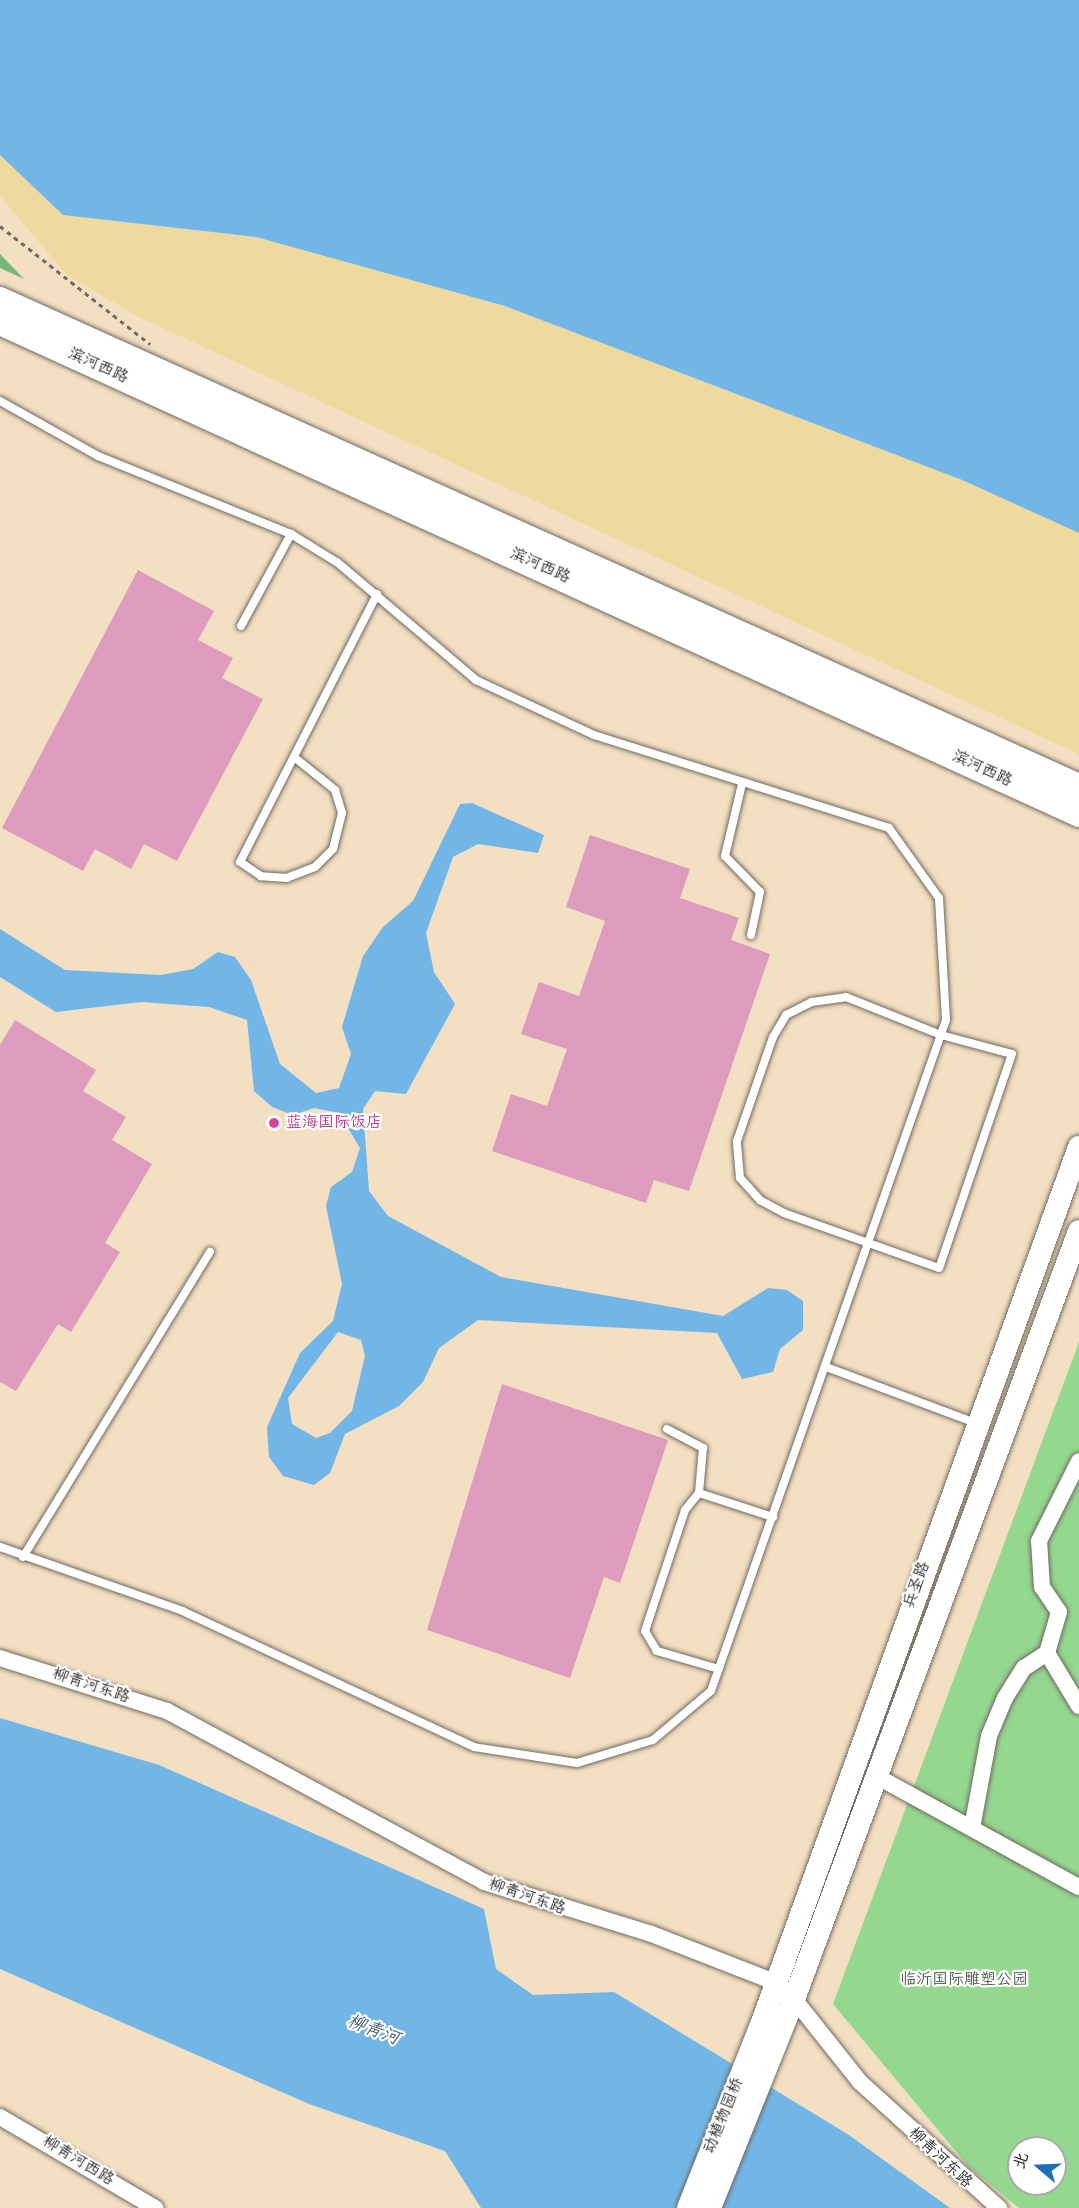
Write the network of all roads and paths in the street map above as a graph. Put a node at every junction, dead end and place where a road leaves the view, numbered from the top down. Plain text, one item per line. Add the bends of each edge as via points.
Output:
1 (0, 226) edge
2 (0, 300) edge
3 (0, 322) edge
4 (158, 351) dead end
5 (0, 401) edge
6 (291, 534) junction
7 (377, 594) junction
8 (241, 626) dead end
9 (294, 757) junction
10 (742, 784) junction
11 (1079, 787) edge
12 (1079, 814) edge
13 (751, 935) dead end
14 (941, 1035) junction
15 (1079, 1147) edge
16 (1079, 1231) edge
17 (868, 1246) junction
18 (210, 1252) dead end
19 (826, 1367) junction
20 (976, 1423) junction
21 (667, 1429) dead end
22 (1079, 1461) edge
23 (699, 1493) junction
24 (773, 1517) junction
25 (0, 1547) edge
26 (23, 1557) junction
27 (1047, 1653) junction
28 (0, 1659) edge
29 (719, 1669) junction
30 (1079, 1706) edge
31 (876, 1776) junction
32 (972, 1828) junction
33 (1079, 1887) edge
34 (772, 1981) junction
35 (794, 1999) junction
36 (771, 2029) junction
37 (0, 2117) edge
38 (155, 2208) edge
39 (688, 2208) edge
40 (710, 2208) edge
41 (999, 2208) edge

1 - 4 path
2 - 11 main road, 滨河西路
3 - 12 main road, 滨河西路
5 - 6 lane via 98,456
6 - 7 lane
6 - 8 lane
7 - 9 lane
7 - 10 lane via 476,680 594,735
9 - 9 lane via 240,862 261,876 287,878 315,867 333,849 342,813 335,790
10 - 13 lane via 725,856 760,892
10 - 14 lane via 889,828 939,898 946,1020
14 - 17 lane
14 - 17 lane via 1012,1054 939,1268
14 - 17 lane via 846,997 812,1002 786,1015 773,1037 737,1141 740,1178 760,1200
15 - 20 main road, 兵圣路
16 - 31 main road, 兵圣路
17 - 19 lane
18 - 26 lane
19 - 20 lane
19 - 24 lane
20 - 34 main road, 兵圣路
21 - 23 lane via 703,1448
22 - 27 street via 1040,1540 1042,1587 1059,1612
23 - 24 lane
23 - 29 lane via 685,1510 645,1631 657,1651
24 - 29 lane
25 - 26 lane
26 - 29 lane via 183,1611 474,1747 577,1763 653,1740 711,1691
27 - 30 street
27 - 32 street via 1024,1668 1005,1698 989,1736
28 - 34 street, 柳青河东路 via 177,1716 484,1882 649,1933
31 - 32 street
31 - 35 main road, 兵圣路
32 - 33 street
34 - 35 street, 柳青河东路
34 - 36 main road, 兵圣路
35 - 36 main road, 兵圣路
35 - 41 street, 柳青河东路 via 860,2082
36 - 39 main road, 动植物园桥
36 - 40 main road, 动植物园桥
37 - 38 street, 柳青河西路

